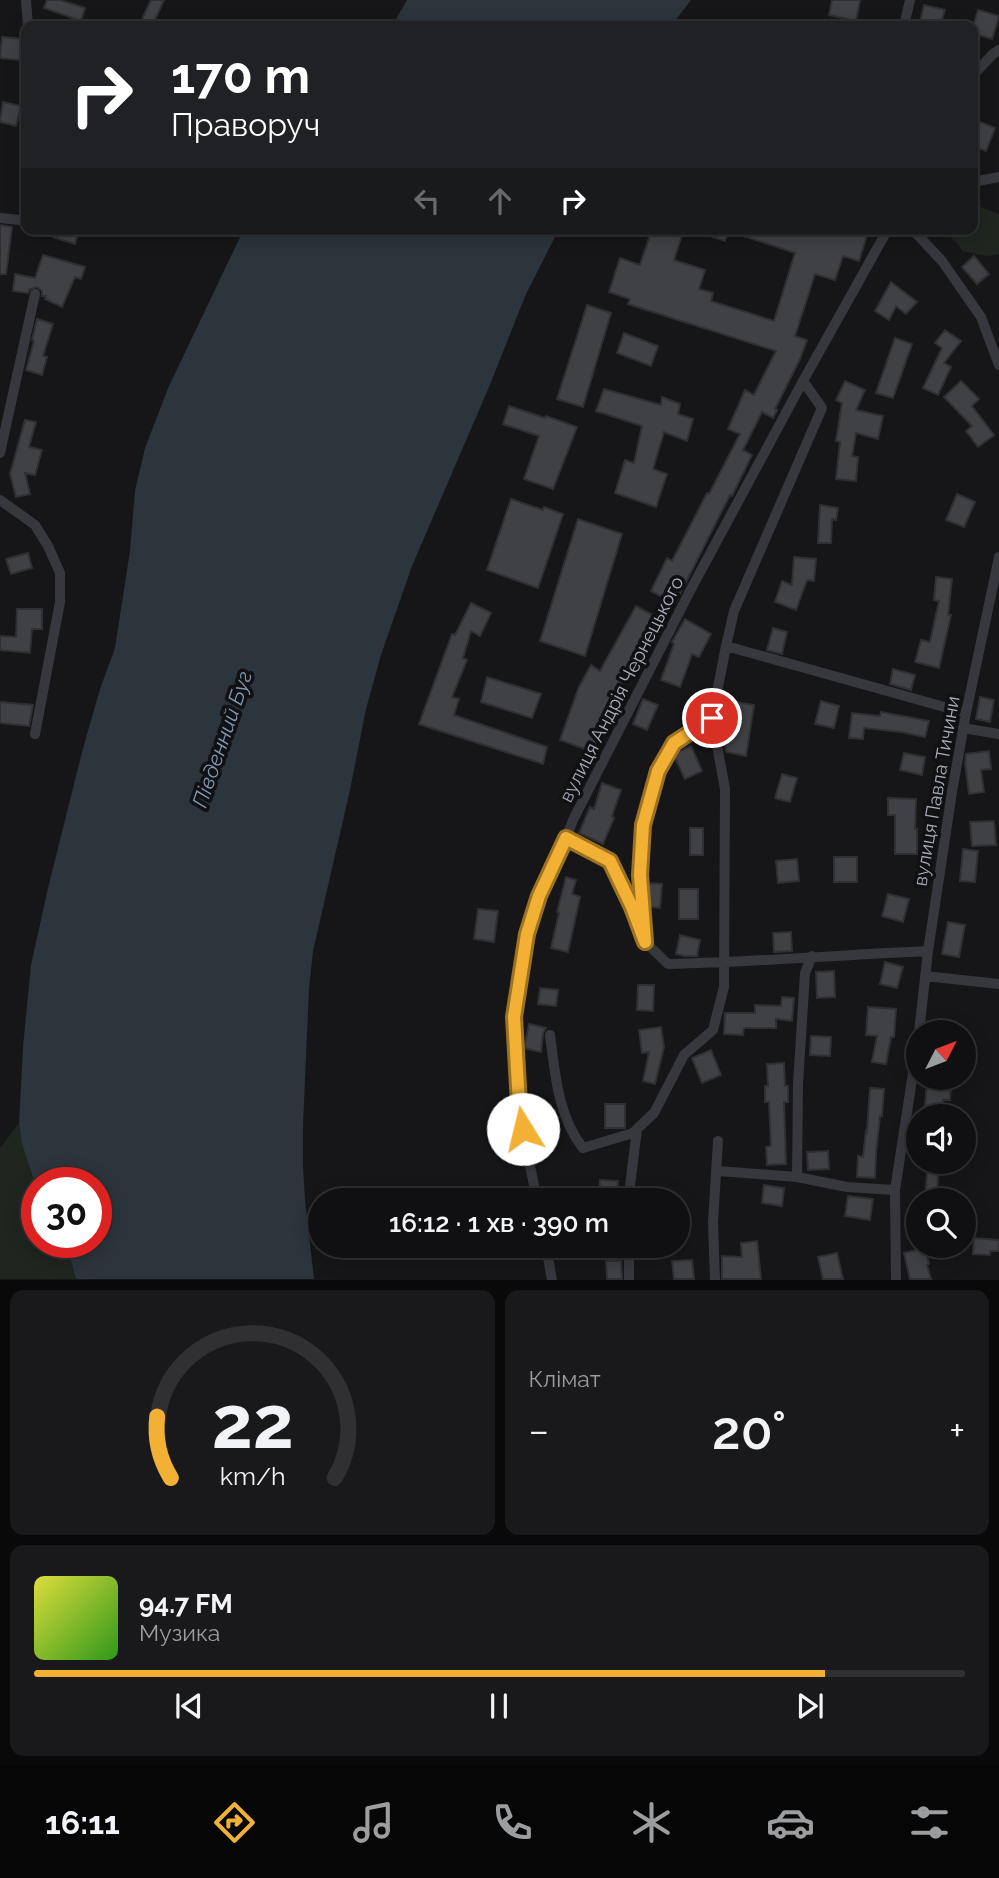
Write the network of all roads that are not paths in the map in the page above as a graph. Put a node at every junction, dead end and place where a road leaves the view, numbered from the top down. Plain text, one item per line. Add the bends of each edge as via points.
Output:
1 (26, 0) edge
2 (910, 0) edge
3 (28, 21) edge
4 (905, 21) edge
5 (999, 50) edge
6 (978, 70) edge
7 (999, 177) edge
8 (978, 181) edge
9 (0, 218) edge
10 (20, 220) dead end
11 (885, 235) edge
12 (918, 235) edge
13 (35, 294) dead end
14 (999, 365) edge
15 (803, 381) junction
16 (0, 453) edge
17 (0, 499) edge
18 (999, 557) edge
19 (726, 646) junction
20 (966, 713) junction
21 (712, 718) junction
22 (963, 728) junction
23 (35, 734) dead end
24 (999, 734) edge
25 (566, 838) junction
26 (645, 942) junction
27 (928, 951) junction
28 (812, 956) junction
29 (726, 963) junction
30 (925, 976) junction
31 (999, 984) edge
32 (920, 1020) edge
33 (550, 1035) dead end
34 (910, 1090) edge
35 (637, 1129) junction
36 (718, 1141) dead end
37 (718, 1171) junction
38 (797, 1177) junction
39 (535, 1188) edge
40 (629, 1188) edge
41 (895, 1190) junction
42 (548, 1258) edge
43 (629, 1258) edge
44 (552, 1279) edge
45 (629, 1279) edge
46 (715, 1279) edge
47 (896, 1279) edge

1 - 3 street
2 - 4 street
5 - 6 street
7 - 8 street
9 - 10 street
11 - 15 street, вулиця Андрія Чернецького
12 - 14 street via 981,317
13 - 16 street
15 - 19 street via 822,408 734,611
15 - 25 street, вулиця Андрія Чернецького via 690,591
17 - 23 street via 35,525 60,573 60,602
18 - 20 street, вулиця Павла Тичини
19 - 20 street
19 - 21 street
20 - 22 street, вулиця Павла Тичини
21 - 26 street via 674,743 658,771 643,825 640,875
21 - 29 street via 725,789
22 - 24 street
22 - 27 street, вулиця Павла Тичини
25 - 26 street via 610,861
25 - 39 street, вулиця Андрія Чернецького via 527,934 514,1017 519,1104
26 - 29 street via 668,964
27 - 28 street
27 - 30 street, вулиця Павла Тичини
28 - 29 street
28 - 38 street via 806,973 798,1084
29 - 35 street via 713,1030 684,1055 654,1113
30 - 31 street
30 - 32 street, вулиця Павла Тичини
33 - 35 street via 558,1094 583,1148
34 - 41 street, вулиця Павла Тичини
35 - 40 street
36 - 37 street
37 - 38 street
37 - 46 street via 713,1222
38 - 41 street
41 - 47 street, вулиця Павла Тичини
42 - 44 street
43 - 45 street

